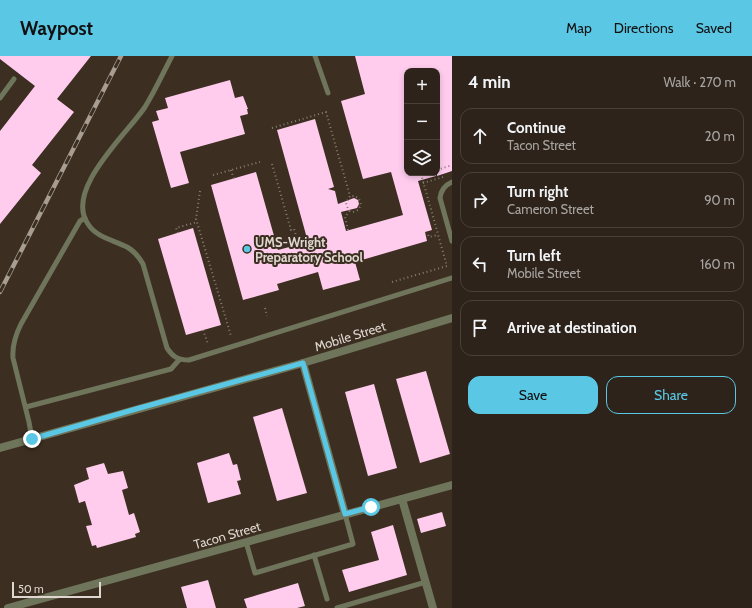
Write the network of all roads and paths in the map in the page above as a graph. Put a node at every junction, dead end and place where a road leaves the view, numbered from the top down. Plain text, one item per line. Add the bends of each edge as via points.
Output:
1 (172, 56) edge
2 (316, 56) edge
3 (14, 79) dead end
4 (328, 93) dead end
5 (0, 98) edge
6 (272, 128) dead end
7 (260, 162) dead end
8 (272, 164) dead end
9 (452, 165) edge
10 (440, 169) edge
11 (231, 170) junction
12 (213, 175) dead end
13 (421, 176) edge
14 (445, 176) dead end
15 (234, 178) dead end
16 (452, 182) edge
17 (423, 183) junction
18 (200, 191) dead end
19 (350, 196) junction
20 (350, 210) junction
21 (85, 218) junction
22 (197, 222) junction
23 (348, 230) dead end
24 (427, 232) dead end
25 (178, 233) dead end
26 (438, 235) junction
27 (297, 238) dead end
28 (452, 241) edge
29 (452, 278) edge
30 (392, 282) dead end
31 (265, 308) dead end
32 (267, 316) dead end
33 (452, 318) edge
34 (203, 330) dead end
35 (231, 336) dead end
36 (208, 344) dead end
37 (180, 360) junction
38 (303, 363) junction
39 (26, 407) junction
40 (32, 439) junction
41 (0, 448) edge
42 (452, 485) edge
43 (402, 499) junction
44 (345, 514) junction
45 (246, 542) junction
46 (314, 555) junction
47 (426, 582) junction
48 (327, 599) dead end
49 (8, 608) edge
50 (337, 608) edge
51 (433, 608) edge

1 - 21 lane via 144,108 98,166 88,184 83,196 82,209
2 - 4 lane
3 - 5 lane
6 - 19 path via 326,112
7 - 11 path
8 - 27 path via 291,230 294,229
9 - 10 path
11 - 12 path
11 - 15 path
13 - 17 path
14 - 17 path
16 - 28 lane via 444,188 440,198
17 - 26 path
18 - 22 path
19 - 20 path via 346,203
19 - 20 path via 359,199 361,205 358,210
20 - 23 path via 345,217
21 - 37 lane via 95,233 128,247 137,255 143,264 167,348 172,356
21 - 39 lane via 80,221 15,336 13,358
22 - 25 path via 176,228
22 - 35 path
24 - 26 path via 429,237
26 - 30 path via 447,266
29 - 37 lane via 189,360
31 - 32 path
33 - 38 street, Mobile Street
34 - 36 path
37 - 39 lane via 171,369
38 - 40 street, Mobile Street
38 - 44 street
39 - 40 lane
40 - 41 street, Mobile Street
42 - 43 street, Tacon Street
43 - 44 street, Tacon Street
43 - 47 street
44 - 45 street, Tacon Street
44 - 46 lane via 353,544
45 - 46 lane via 255,572
45 - 49 street, Tacon Street
46 - 48 lane
47 - 50 lane
47 - 51 street

